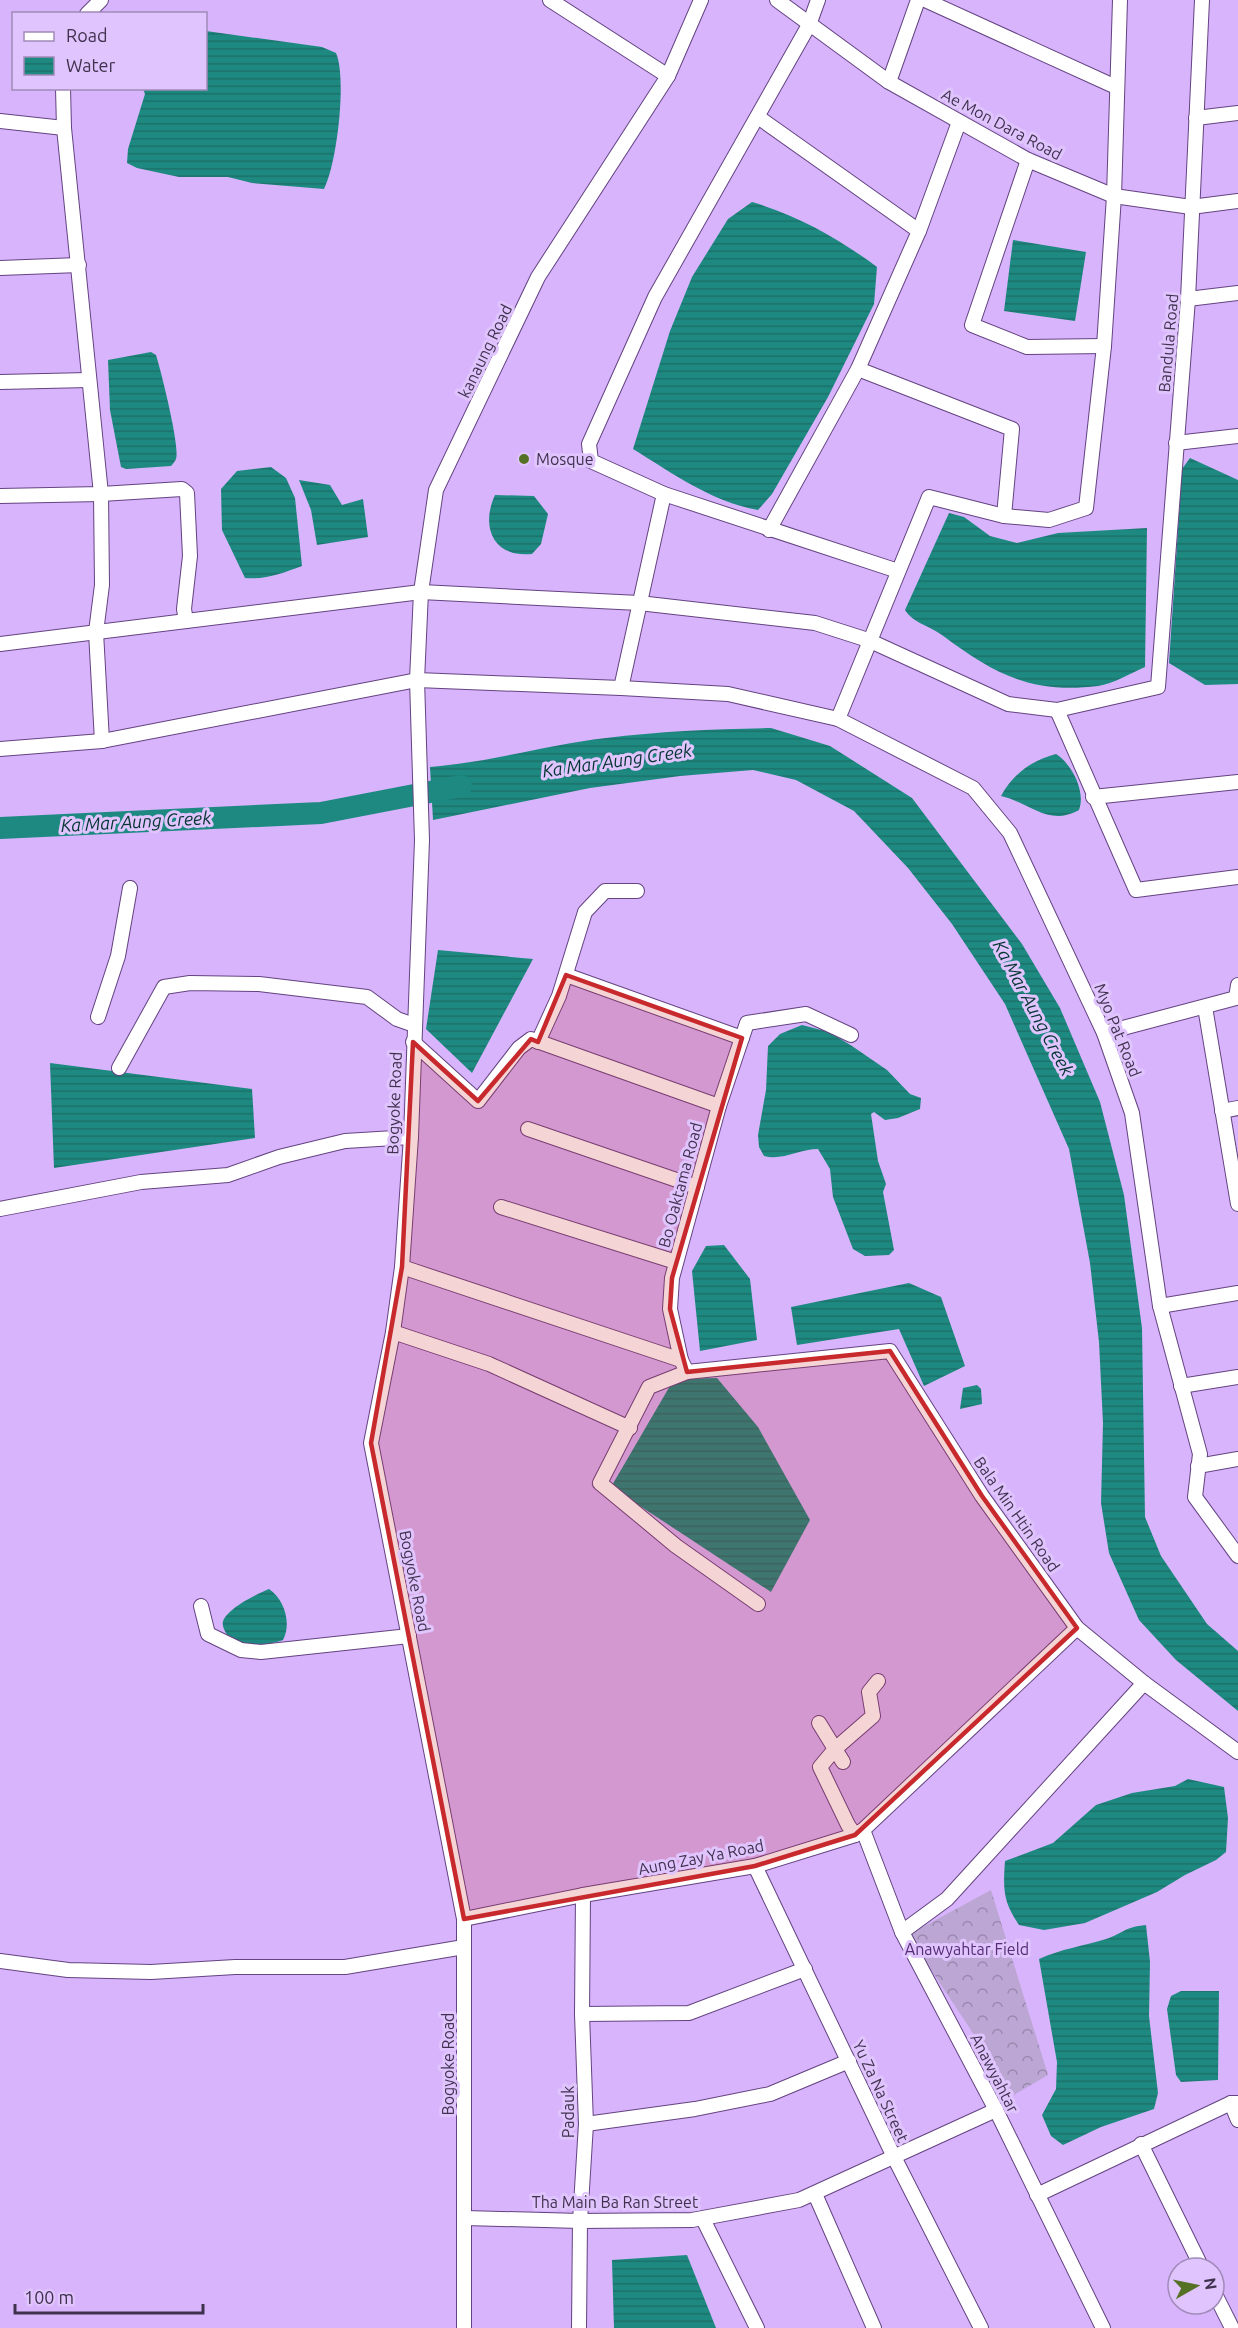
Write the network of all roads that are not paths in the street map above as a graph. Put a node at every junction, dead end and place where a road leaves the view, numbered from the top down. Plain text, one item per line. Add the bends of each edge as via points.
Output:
1 (101, 0) edge
2 (550, 0) edge
3 (701, 0) edge
4 (777, 0) edge
5 (818, 0) edge
6 (918, 0) edge
7 (925, 0) edge
8 (1120, 0) edge
9 (1202, 0) edge
10 (89, 12) edge
11 (809, 25) junction
12 (668, 76) junction
13 (889, 82) junction
14 (1116, 87) junction
15 (63, 90) edge
16 (1238, 112) edge
17 (758, 117) junction
18 (1196, 118) junction
19 (0, 121) edge
20 (959, 122) junction
21 (64, 128) junction
22 (1028, 160) junction
23 (1114, 196) junction
24 (1238, 201) edge
25 (1191, 207) junction
26 (919, 231) junction
27 (79, 265) junction
28 (0, 268) edge
29 (1238, 293) edge
30 (1188, 299) junction
31 (1104, 346) junction
32 (858, 369) junction
33 (88, 380) junction
34 (0, 382) edge
35 (1238, 436) edge
36 (1176, 444) junction
37 (101, 494) junction
38 (663, 494) junction
39 (0, 496) edge
40 (1004, 516) junction
41 (769, 530) junction
42 (898, 571) junction
43 (421, 592) junction
44 (639, 603) junction
45 (186, 621) junction
46 (96, 632) junction
47 (868, 640) junction
48 (0, 644) edge
49 (417, 680) junction
50 (621, 688) junction
51 (1057, 710) junction
52 (838, 719) junction
53 (102, 741) junction
54 (0, 749) edge
55 (1238, 782) edge
56 (1093, 797) junction
57 (422, 840) joint
58 (1238, 877) edge
59 (130, 888) dead end
60 (637, 891) dead end
61 (566, 975) junction
62 (1238, 985) edge
63 (1205, 1007) junction
64 (98, 1017) dead end
65 (414, 1025) junction
66 (1104, 1033) junction
67 (851, 1035) dead end
68 (742, 1038) junction
69 (413, 1042) junction
70 (538, 1042) junction
71 (119, 1068) dead end
72 (719, 1106) junction
73 (1238, 1108) edge
74 (1222, 1111) junction
75 (528, 1129) dead end
76 (411, 1137) junction
77 (697, 1187) junction
78 (1237, 1197) edge
79 (501, 1207) dead end
80 (0, 1209) edge
81 (676, 1262) junction
82 (402, 1267) junction
83 (1238, 1293) edge
84 (1160, 1306) junction
85 (393, 1332) junction
86 (684, 1366) junction
87 (1238, 1377) edge
88 (1181, 1386) junction
89 (630, 1428) junction
90 (1238, 1459) edge
91 (1198, 1466) junction
92 (1238, 1556) edge
93 (758, 1604) dead end
94 (201, 1606) dead end
95 (1077, 1628) junction
96 (409, 1636) junction
97 (878, 1681) dead end
98 (1143, 1683) junction
99 (819, 1723) dead end
100 (835, 1749) junction
101 (1238, 1752) edge
102 (843, 1762) dead end
103 (859, 1833) junction
104 (755, 1866) junction
105 (583, 1895) junction
106 (464, 1919) junction
107 (902, 1932) junction
108 (464, 1947) junction
109 (0, 1961) edge
110 (805, 1969) junction
111 (582, 2014) junction
112 (849, 2061) junction
113 (1234, 2103) edge
114 (996, 2110) junction
115 (1238, 2120) edge
116 (586, 2124) junction
117 (1141, 2144) junction
118 (894, 2157) junction
119 (815, 2194) junction
120 (1036, 2195) junction
121 (465, 2218) junction
122 (703, 2218) junction
123 (580, 2221) junction
124 (1196, 2256) edge
125 (464, 2328) edge
126 (579, 2328) edge
127 (757, 2328) edge
128 (874, 2328) edge
129 (981, 2328) edge
130 (1103, 2328) edge

1 - 10 street
2 - 12 street
3 - 12 street, kanaung Road
4 - 11 street, Ae Mon Dara Road
5 - 11 street
6 - 13 street
7 - 14 street
8 - 14 street
9 - 18 street, Bandula Road
11 - 13 street, Ae Mon Dara Road
11 - 17 street
12 - 43 street, kanaung Road via 538,278 436,490
13 - 20 street, Ae Mon Dara Road
14 - 23 street
15 - 21 street
16 - 18 street
17 - 26 street
17 - 38 street via 655,297 589,444 591,461
18 - 25 street, Bandula Road
19 - 21 street
20 - 22 street, Ae Mon Dara Road
20 - 26 street
21 - 27 street
22 - 23 street, Ae Mon Dara Road
22 - 31 street via 972,326 1020,346
23 - 25 street, Ae Mon Dara Road
23 - 31 street
24 - 25 street, Ae Mon Dara Road
25 - 30 street, Bandula Road
26 - 32 street
27 - 28 street
27 - 33 street
29 - 30 street
30 - 36 street, Bandula Road
31 - 40 street via 1086,508 1049,520
32 - 40 street via 1012,429
32 - 41 street
33 - 34 street
33 - 37 street
35 - 36 street
36 - 51 street, Bandula Road via 1158,687
37 - 39 street
37 - 45 street via 173,488 187,493 190,556
37 - 46 street via 102,585
38 - 41 street
38 - 44 street
40 - 42 street via 929,497
41 - 42 street
42 - 47 street
43 - 44 street
43 - 45 street
43 - 49 street, kanaung Road
44 - 47 street via 815,624
44 - 50 street
45 - 46 street
46 - 48 street
46 - 53 street
47 - 51 street via 1008,704
47 - 52 street
49 - 50 street, Myo Pat Road
49 - 53 street, Myo Pat Road
49 - 57 street, kanaung Road
50 - 52 street, Myo Pat Road via 728,694
51 - 56 street
52 - 66 street, Myo Pat Road via 974,788 1011,833
53 - 54 street, Myo Pat Road
55 - 56 street
56 - 58 street via 1136,890
57 - 65 street, Bogyoke Road
59 - 64 street via 118,956
60 - 61 street via 605,891 591,905 581,923
61 - 68 street
61 - 70 street
62 - 63 street via 1236,998
63 - 66 street
63 - 74 street
65 - 69 street, Bogyoke Road
65 - 71 street via 397,1019 367,997 259,984 164,987
66 - 84 street, Myo Pat Road via 1132,1113
67 - 68 street via 806,1014 747,1023
68 - 72 street
69 - 70 street via 478,1101 519,1048 531,1039
69 - 76 street, Bogyoke Road
70 - 72 street, Bo Oaktama Road
72 - 77 street, Bo Oaktama Road
73 - 74 street
74 - 78 street
75 - 77 street
76 - 80 street via 345,1141 279,1157 228,1175 141,1182
76 - 82 street, Bogyoke Road
77 - 81 street, Bo Oaktama Road
79 - 81 street
81 - 86 street, Bo Oaktama Road via 670,1309
82 - 85 street, Bogyoke Road
82 - 86 street
83 - 84 street
84 - 88 street, Myo Pat Road
85 - 89 street via 489,1364
85 - 96 street, Bogyoke Road via 371,1443
86 - 89 street via 649,1387
86 - 95 street, Bala Min Htin Road via 777,1365 890,1352 982,1496
87 - 88 street
88 - 91 street, Myo Pat Road via 1200,1454
89 - 93 street via 600,1483 676,1546
90 - 91 street
91 - 92 street, Myo Pat Road via 1195,1497
94 - 96 street via 208,1634 241,1650 261,1652
95 - 98 street, Bala Min Htin Road
95 - 103 street, Aung Zay Ya Road
96 - 106 street, Bogyoke Road
97 - 100 street via 869,1692 873,1716
98 - 101 street, Bala Min Htin Road
98 - 107 street via 947,1899
99 - 100 street
100 - 102 street
100 - 103 street, Anawyahtar via 820,1770 848,1826
103 - 104 street, Aung Zay Ya Road
103 - 107 street, Anawyahtar
104 - 105 street, Aung Zay Ya Road
104 - 110 street, Yu Za Na Street
105 - 106 street, Aung Zay Ya Road
105 - 111 street, Padauk
106 - 108 street, Bogyoke Road
107 - 114 street, Anawyahtar
108 - 109 street via 345,1967 151,1972 68,1970
108 - 121 street, Bogyoke Road
110 - 111 street via 689,2013
110 - 112 street, Yu Za Na Street
111 - 116 street, Padauk
112 - 116 street via 770,2094
112 - 118 street, Yu Za Na Street
113 - 115 street
113 - 117 street
114 - 118 street, Tha Main Ba Ran Street
114 - 120 street, Anawyahtar
116 - 123 street, Padauk
117 - 120 street
117 - 124 street
118 - 119 street, Tha Main Ba Ran Street
118 - 129 street, Yu Za Na Street
119 - 122 street, Tha Main Ba Ran Street
119 - 128 street
120 - 130 street, Anawyahtar
121 - 123 street, Tha Main Ba Ran Street
121 - 125 street, Bogyoke Road
122 - 123 street, Tha Main Ba Ran Street
122 - 127 street
123 - 126 street, Padauk

